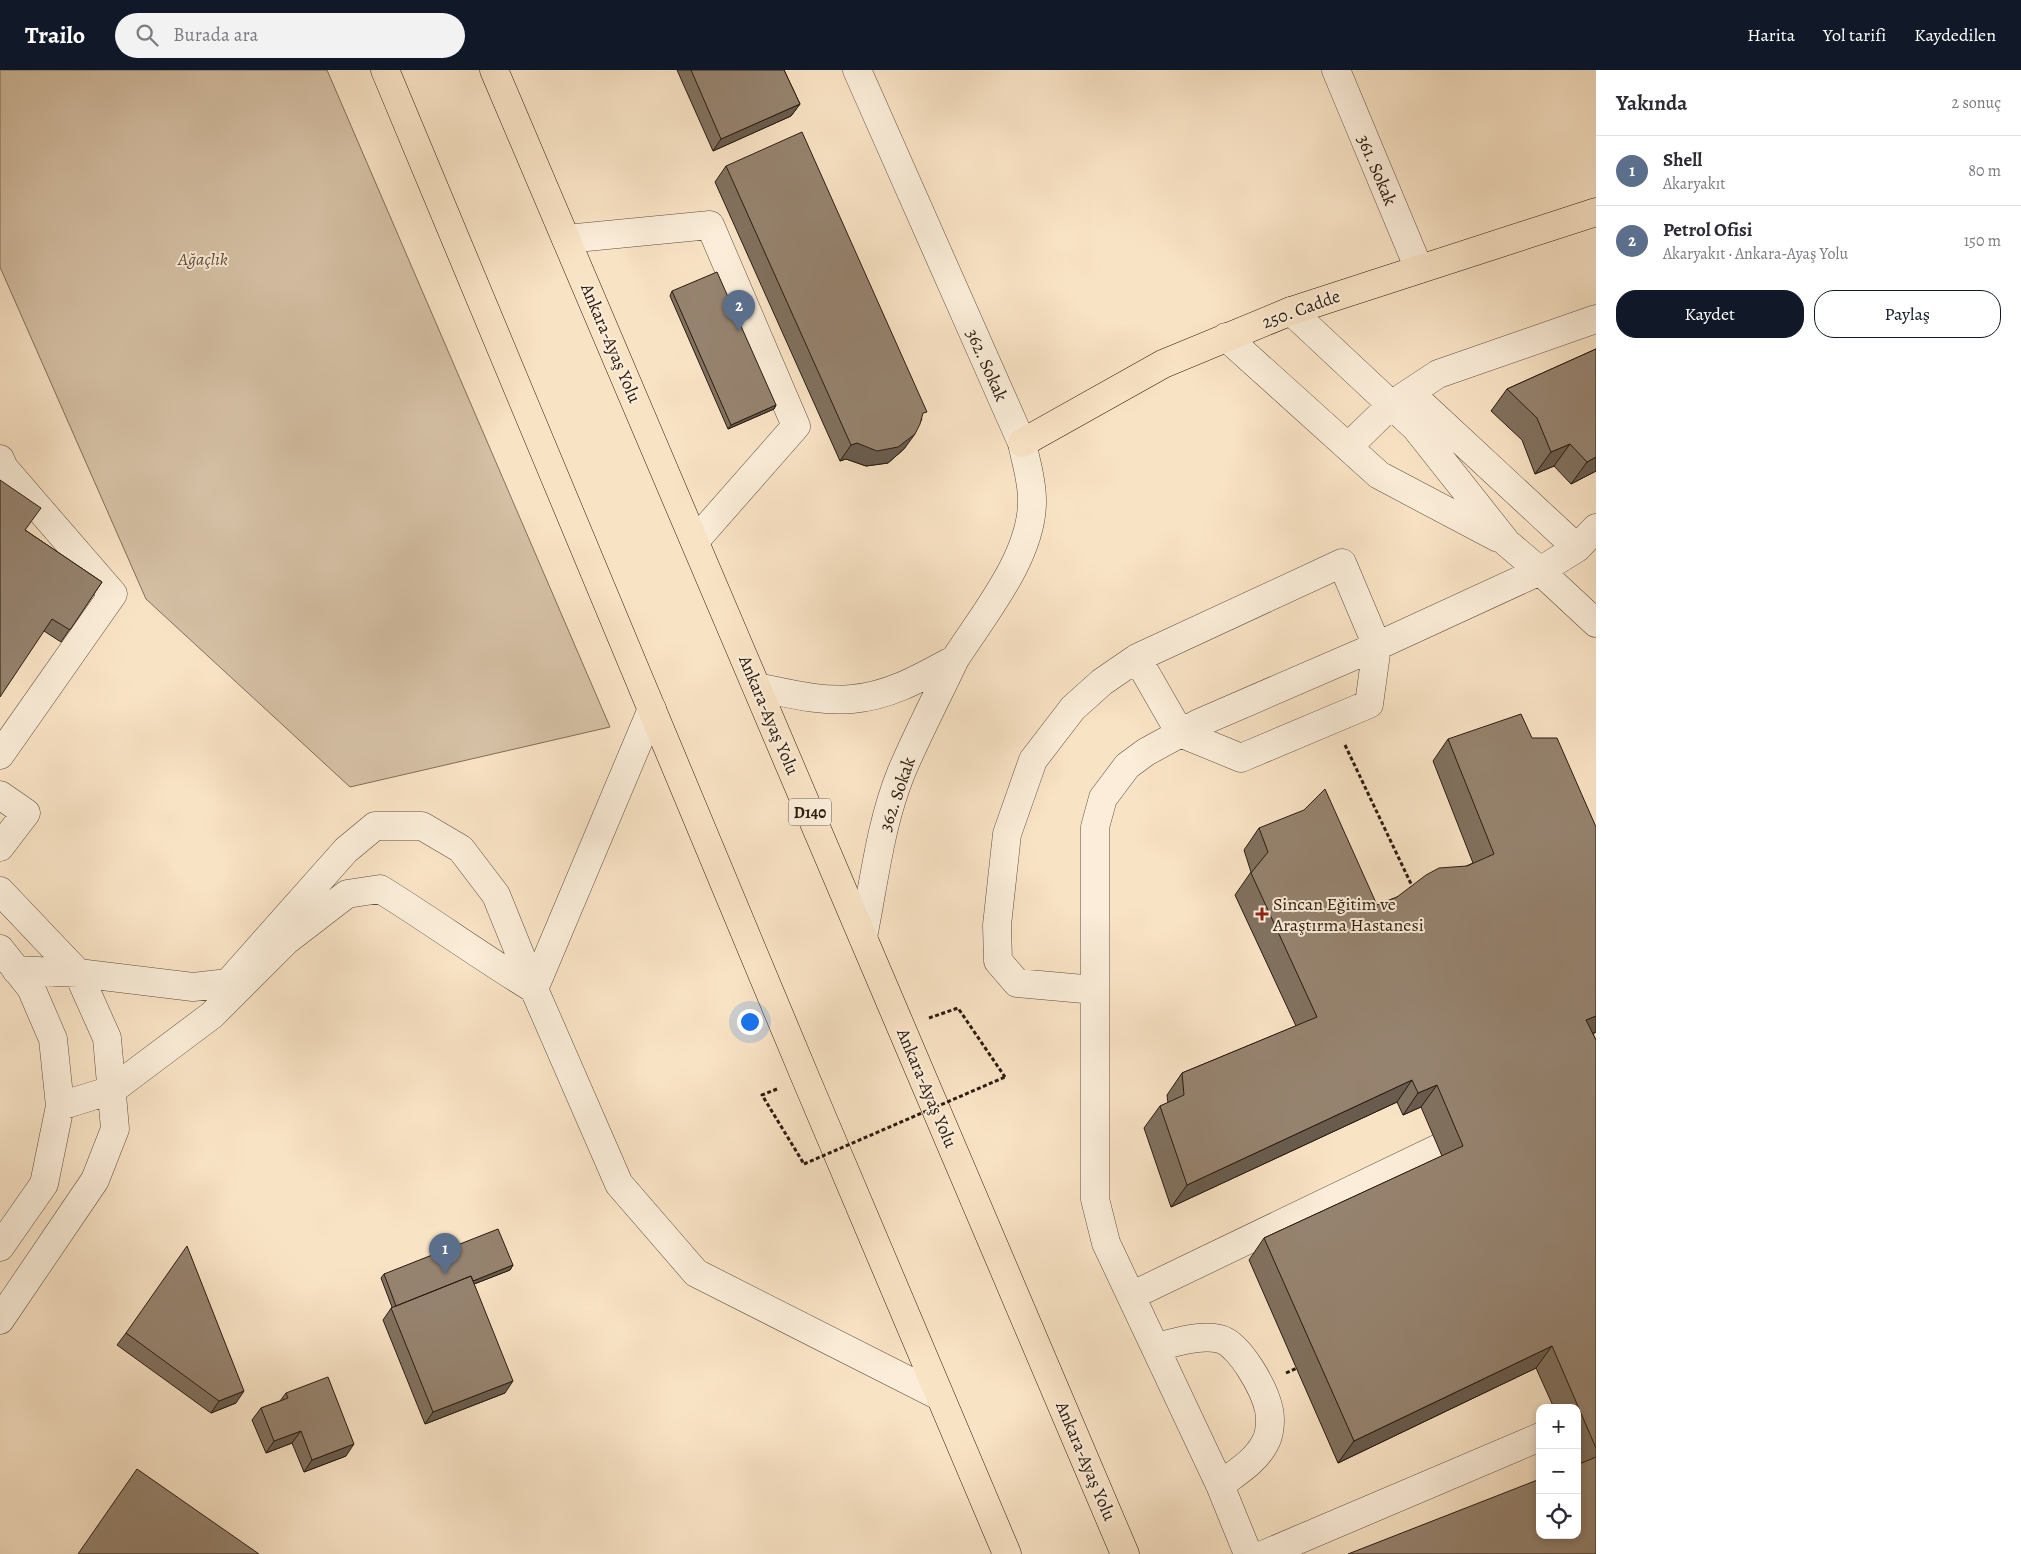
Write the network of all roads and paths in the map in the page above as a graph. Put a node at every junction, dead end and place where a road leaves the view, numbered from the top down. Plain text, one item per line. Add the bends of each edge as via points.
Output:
1 (385, 70) edge
2 (494, 70) edge
3 (857, 70) edge
4 (1336, 70) edge
5 (1596, 212) edge
6 (566, 239) junction
7 (1419, 269) junction
8 (1290, 311) junction
9 (1596, 319) edge
10 (1226, 337) junction
11 (1400, 399) junction
12 (1022, 443) junction
13 (1348, 447) junction
14 (0, 459) edge
15 (1590, 536) edge
16 (695, 540) junction
17 (1507, 543) junction
18 (1540, 571) junction
19 (1596, 623) edge
20 (1377, 646) junction
21 (1137, 658) junction
22 (954, 659) junction
23 (757, 687) junction
24 (652, 709) junction
25 (1332, 720) junction
26 (1180, 733) junction
27 (0, 756) edge
28 (0, 796) edge
29 (0, 847) edge
30 (0, 891) edge
31 (1416, 895) edge
32 (863, 937) junction
33 (0, 949) edge
34 (16, 970) junction
35 (78, 973) junction
36 (534, 988) junction
37 (1095, 990) junction
38 (958, 1008) dead end
39 (112, 1090) junction
40 (762, 1094) dead end
41 (60, 1106) junction
42 (1498, 1119) edge
43 (0, 1248) edge
44 (1131, 1296) junction
45 (0, 1320) edge
46 (1156, 1347) junction
47 (939, 1396) junction
48 (1536, 1439) edge
49 (1220, 1485) junction
50 (1007, 1554) edge
51 (1125, 1554) edge
52 (1248, 1554) edge
53 (1265, 1554) edge

1 - 24 main road
2 - 6 main road, Ankara-Ayaş Yolu / D140
3 - 12 street, 362. Sokak
4 - 7 street, 361. Sokak
5 - 7 main road, 250. Cadde
6 - 16 main road, Ankara-Ayaş Yolu / D140
6 - 16 street via 710,225 796,426
7 - 8 main road, 250. Cadde
8 - 10 main road, 250. Cadde
8 - 11 street
9 - 11 street via 1438,374
10 - 12 main road, 250. Cadde via 1163,364
10 - 13 street
11 - 13 street
11 - 15 street
11 - 17 street via 1416,428
12 - 22 street, 362. Sokak via 1032,500 1026,542 1017,563
13 - 17 street via 1378,475
14 - 27 street via 4,468 113,594
15 - 18 street
16 - 23 main road, Ankara-Ayaş Yolu / D140
17 - 18 street
18 - 19 street
18 - 20 street
20 - 21 street via 1342,562
20 - 25 street via 1369,704
20 - 26 street
21 - 26 street
21 - 37 street via 1102,682 1073,708 1032,760 1008,834 996,925 998,961 1017,983
22 - 23 street, 362. Sokak via 887,693 851,700 813,698
22 - 32 street, 362. Sokak via 901,774 881,845
23 - 32 main road, Ankara-Ayaş Yolu / D140
24 - 36 street
24 - 47 main road
25 - 26 street via 1241,758
25 - 31 path
26 - 37 street via 1127,766 1103,798 1095,828
28 - 29 street via 26,813
30 - 35 street
32 - 51 main road, Ankara-Ayaş Yolu / D140
33 - 34 street
34 - 35 street
34 - 41 street via 31,988 53,1039
35 - 36 street via 193,987 228,983 346,850 375,826 422,826 460,848 496,895
35 - 39 street via 107,1038
36 - 39 street via 488,962 380,889 347,894 286,941 212,1015
36 - 47 street via 619,1184 696,1274
37 - 44 street via 1095,1199 1106,1243
38 - 40 path, bridge via 1005,1077 804,1164
39 - 41 street
39 - 45 street via 115,1129 95,1180
41 - 43 street via 44,1184
42 - 44 street
44 - 46 street
46 - 49 street
46 - 49 street via 1201,1338 1221,1339 1232,1346 1245,1362 1263,1394 1270,1425 1266,1443 1253,1459
47 - 50 main road
48 - 53 street
49 - 52 street

